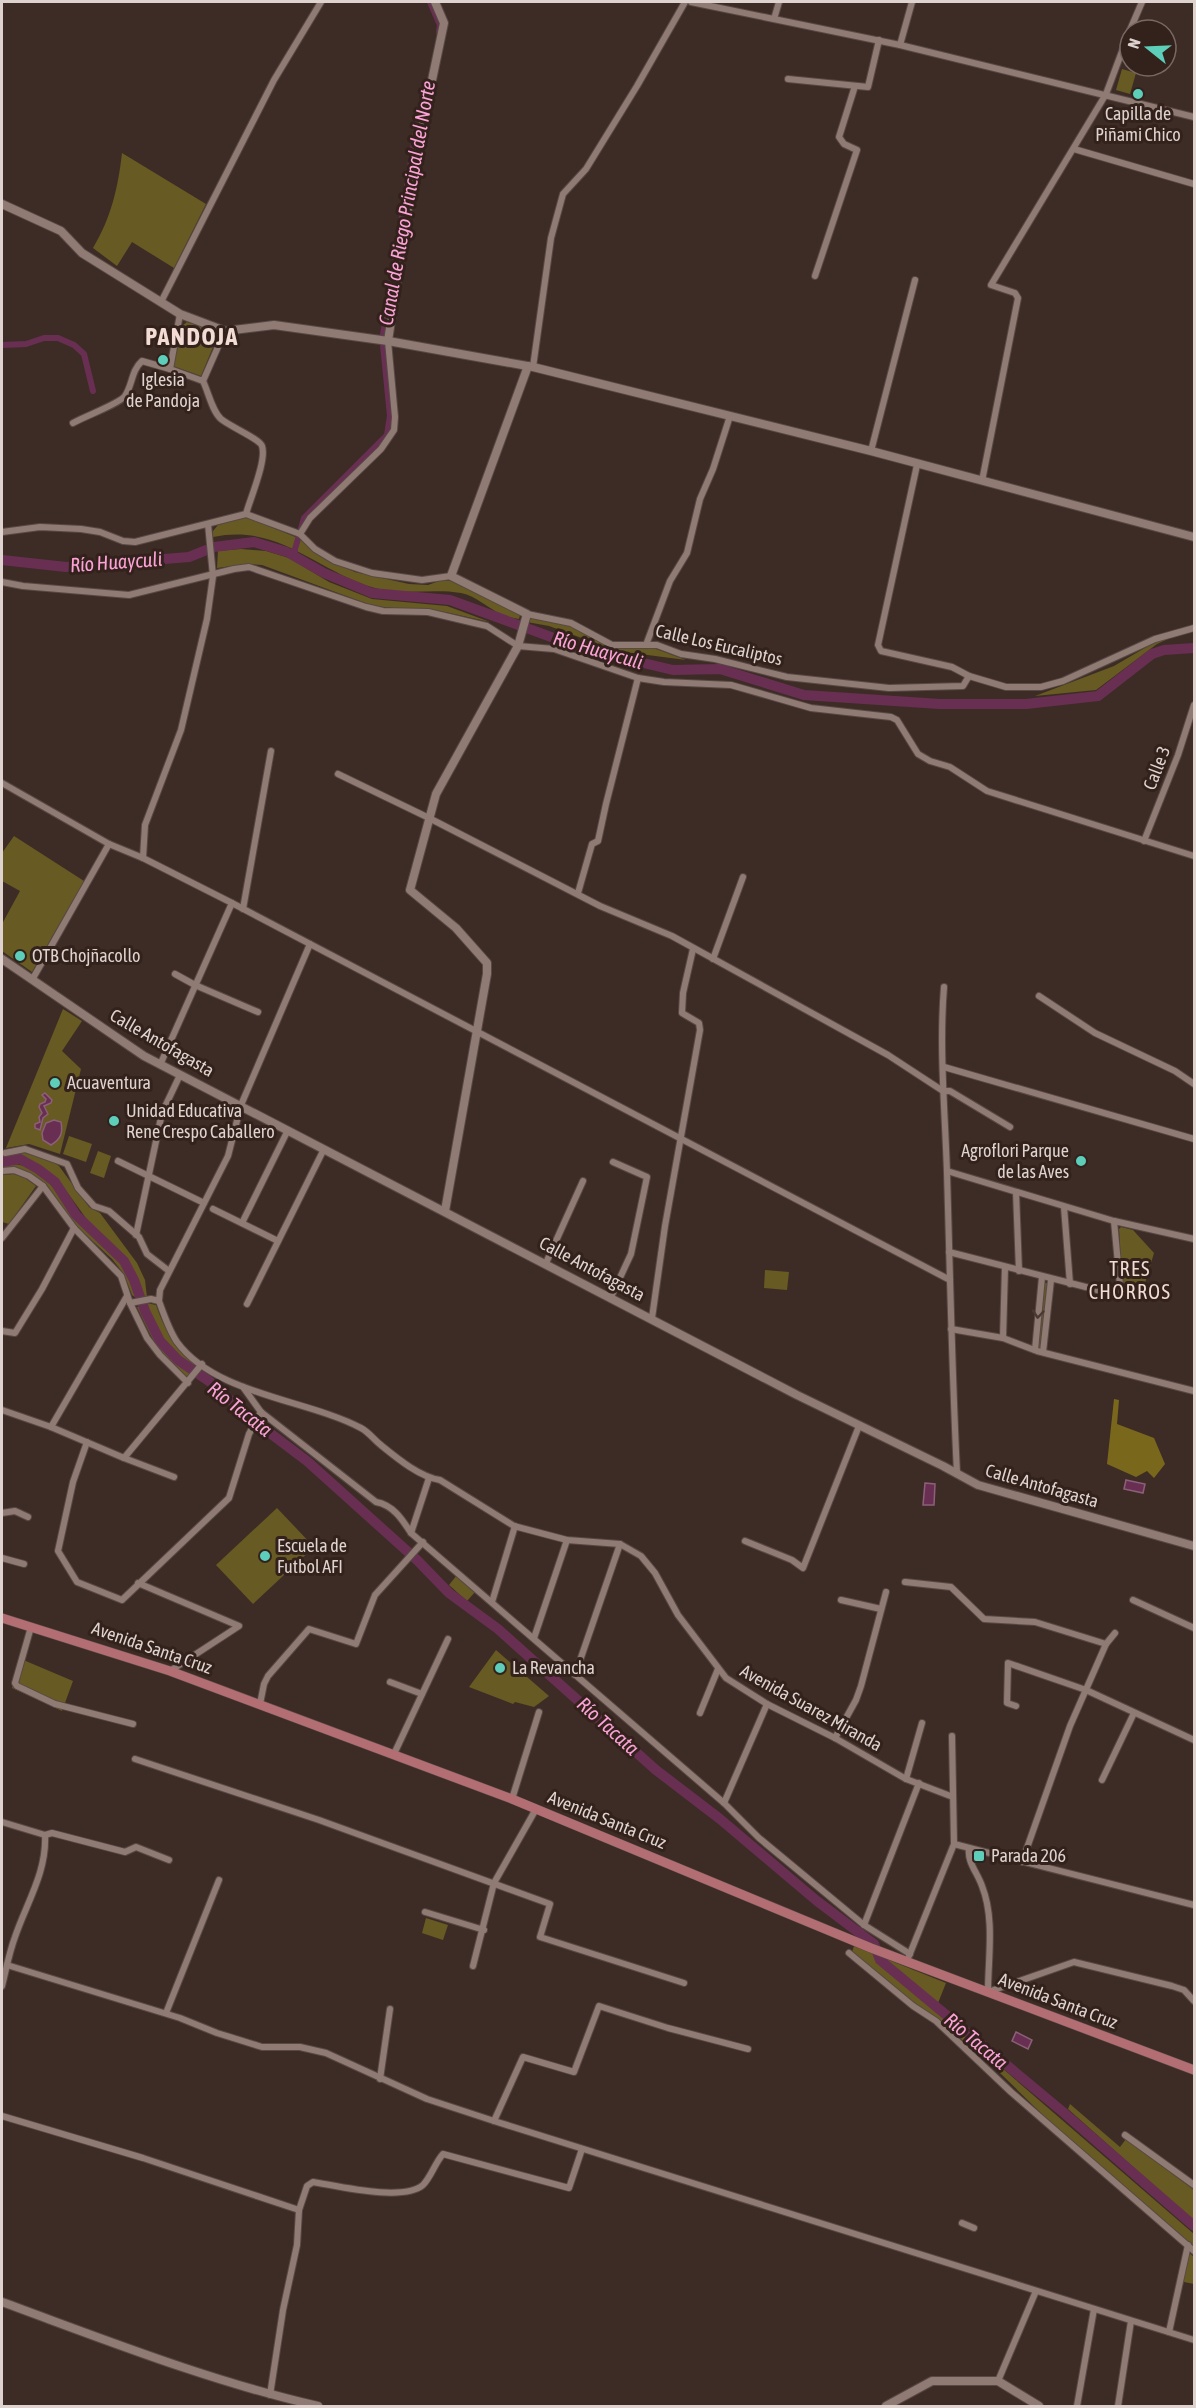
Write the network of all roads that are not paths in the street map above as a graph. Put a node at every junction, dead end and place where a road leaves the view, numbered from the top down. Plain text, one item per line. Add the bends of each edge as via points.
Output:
1 (321, 2) edge
2 (685, 2) edge
3 (691, 2) edge
4 (779, 2) edge
5 (912, 2) edge
6 (1142, 2) edge
7 (437, 5) edge
8 (1135, 18) edge
9 (774, 19) junction
10 (879, 40) junction
11 (900, 45) junction
12 (1118, 62) edge
13 (788, 79) dead end
14 (855, 86) junction
15 (1106, 94) junction
16 (1194, 117) edge
17 (1074, 149) junction
18 (1194, 184) edge
19 (2, 204) edge
20 (815, 276) dead end
21 (915, 280) dead end
22 (162, 302) junction
23 (180, 314) junction
24 (225, 331) junction
25 (388, 341) junction
26 (530, 366) junction
27 (170, 369) junction
28 (203, 381) junction
29 (730, 416) junction
30 (73, 423) dead end
31 (871, 451) junction
32 (917, 465) junction
33 (982, 481) junction
34 (246, 514) junction
35 (208, 524) junction
36 (2, 532) edge
37 (300, 534) junction
38 (1194, 537) edge
39 (213, 576) junction
40 (451, 576) junction
41 (2, 582) edge
42 (526, 617) junction
43 (1194, 628) edge
44 (519, 643) junction
45 (646, 645) junction
46 (969, 676) junction
47 (638, 678) junction
48 (1194, 705) edge
49 (271, 751) dead end
50 (338, 774) dead end
51 (2, 783) edge
52 (429, 818) junction
53 (1144, 841) junction
54 (109, 844) junction
55 (1194, 856) edge
56 (142, 858) junction
57 (743, 877) dead end
58 (578, 893) junction
59 (232, 903) junction
60 (243, 909) junction
61 (310, 944) junction
62 (693, 949) junction
63 (2, 958) edge
64 (713, 959) junction
65 (175, 974) dead end
66 (32, 980) junction
67 (195, 985) junction
68 (944, 987) dead end
69 (1039, 996) dead end
70 (258, 1012) dead end
71 (476, 1032) junction
72 (160, 1065) junction
73 (944, 1067) junction
74 (180, 1075) junction
75 (1194, 1084) edge
76 (943, 1090) junction
77 (241, 1106) junction
78 (1010, 1127) dead end
79 (288, 1130) junction
80 (680, 1138) junction
81 (1194, 1139) edge
82 (324, 1149) junction
83 (5, 1153) dead end
84 (118, 1161) dead end
85 (613, 1162) dead end
86 (2, 1171) edge
87 (947, 1171) junction
88 (148, 1176) junction
89 (583, 1181) dead end
90 (43, 1186) junction
91 (1016, 1192) junction
92 (204, 1203) junction
93 (1064, 1206) junction
94 (213, 1209) dead end
95 (445, 1211) junction
96 (1114, 1221) junction
97 (242, 1223) junction
98 (74, 1228) junction
99 (136, 1235) junction
100 (2, 1238) edge
101 (1194, 1239) edge
102 (278, 1241) junction
103 (949, 1252) junction
104 (546, 1263) junction
105 (1005, 1267) junction
106 (169, 1271) junction
107 (1019, 1271) junction
108 (1042, 1277) junction
109 (950, 1280) junction
110 (1051, 1280) junction
111 (1070, 1284) junction
112 (611, 1297) junction
113 (131, 1300) junction
114 (159, 1301) junction
115 (247, 1304) dead end
116 (652, 1318) junction
117 (951, 1329) junction
118 (2, 1331) edge
119 (1003, 1338) junction
120 (1035, 1350) junction
121 (1043, 1352) junction
122 (200, 1366) junction
123 (188, 1383) junction
124 (243, 1387) junction
125 (1194, 1391) edge
126 (2, 1410) edge
127 (260, 1416) junction
128 (859, 1426) junction
129 (51, 1427) junction
130 (87, 1442) junction
131 (124, 1458) junction
132 (957, 1473) junction
133 (174, 1477) dead end
134 (429, 1478) junction
135 (2, 1513) edge
136 (28, 1517) dead end
137 (515, 1526) junction
138 (411, 1533) junction
139 (567, 1540) junction
140 (745, 1541) dead end
141 (423, 1542) junction
142 (620, 1544) junction
143 (1194, 1546) edge
144 (2, 1557) edge
145 (24, 1564) dead end
146 (905, 1582) dead end
147 (138, 1583) junction
148 (885, 1592) dead end
149 (841, 1600) dead end
150 (1133, 1600) dead end
151 (492, 1602) junction
152 (881, 1609) junction
153 (2, 1618) edge
154 (31, 1627) junction
155 (1194, 1628) edge
156 (1114, 1634) dead end
157 (534, 1638) junction
158 (448, 1639) dead end
159 (1106, 1644) junction
160 (718, 1669) junction
161 (170, 1671) junction
162 (575, 1675) junction
163 (390, 1682) dead end
164 (1086, 1689) junction
165 (422, 1694) junction
166 (260, 1704) junction
167 (767, 1704) junction
168 (1016, 1706) dead end
169 (539, 1712) dead end
170 (700, 1713) dead end
171 (1134, 1713) junction
172 (922, 1723) dead end
173 (133, 1724) dead end
174 (952, 1736) dead end
175 (835, 1738) junction
176 (1194, 1740) edge
177 (394, 1754) junction
178 (135, 1759) dead end
179 (906, 1779) junction
180 (1102, 1780) dead end
181 (919, 1783) junction
182 (953, 1797) junction
183 (512, 1799) junction
184 (724, 1803) junction
185 (536, 1809) junction
186 (2, 1822) edge
187 (45, 1835) junction
188 (954, 1844) junction
189 (969, 1848) junction
190 (168, 1860) dead end
191 (1022, 1862) junction
192 (219, 1880) dead end
193 (494, 1883) junction
194 (1194, 1905) edge
195 (425, 1912) dead end
196 (864, 1925) junction
197 (484, 1930) junction
198 (849, 1953) dead end
199 (908, 1958) junction
200 (7, 1965) junction
201 (473, 1966) dead end
202 (684, 1983) dead end
203 (2, 1986) edge
204 (988, 1992) junction
205 (1194, 2001) edge
206 (390, 2009) dead end
207 (166, 2013) junction
208 (748, 2049) dead end
209 (1194, 2070) edge
210 (380, 2079) junction
211 (2, 2116) edge
212 (494, 2121) junction
213 (1125, 2135) dead end
214 (582, 2149) junction
215 (1194, 2184) edge
216 (299, 2210) junction
217 (962, 2223) dead end
218 (974, 2228) dead end
219 (1188, 2245) junction
220 (1194, 2251) edge
221 (1036, 2291) junction
222 (2, 2302) edge
223 (1094, 2309) junction
224 (1131, 2321) junction
225 (1168, 2332) junction
226 (1194, 2340) edge
227 (998, 2381) junction
228 (270, 2395) junction
229 (318, 2406) edge
230 (886, 2406) edge
231 (1039, 2406) edge
232 (1077, 2406) edge
233 (1118, 2406) edge

1 - 22 street via 274,80
2 - 26 street via 586,169 563,194 551,238
3 - 9 street
4 - 9 street
5 - 11 street
6 - 8 street
7 - 25 street via 444,23 416,161
9 - 10 street
10 - 11 street
10 - 14 street via 868,87
11 - 15 street
12 - 15 street
13 - 14 street
14 - 20 street via 839,137 857,150
15 - 16 street
15 - 17 street
17 - 18 street
17 - 33 street via 992,285 1015,293 1018,298
19 - 22 street via 61,231 82,253
21 - 31 street
22 - 23 street
23 - 24 street
23 - 27 street
24 - 25 street via 274,325
24 - 28 street
25 - 26 street
25 - 37 street via 394,430 381,449 310,518
26 - 29 street
26 - 40 street
27 - 28 street
27 - 30 street via 142,361 134,369 126,395 119,402
28 - 34 street via 219,418 262,446 263,457
29 - 31 street
29 - 45 street via 700,499 687,553 670,581
31 - 32 street
32 - 33 street
32 - 46 street via 878,645 881,651 952,667
33 - 38 street
34 - 35 street
34 - 37 street
35 - 36 street via 135,542 81,529 40,527
35 - 39 street
37 - 40 street via 335,561 372,573 422,580
39 - 41 street via 129,595
39 - 44 street via 249,567 366,607 428,612 487,626
39 - 56 street via 183,725 147,816
40 - 42 street, Calle Los Eucaliptos
42 - 44 street
42 - 45 street, Calle Los Eucaliptos via 571,623 612,645
43 - 46 street via 1155,639 1063,681 1041,687 1006,687
44 - 47 street via 554,649
44 - 52 street via 445,776
45 - 46 street, Calle Los Eucaliptos via 787,677 889,688 963,686
47 - 53 street via 731,685 811,708 891,717 897,720 918,754 950,766 987,791
47 - 58 street via 598,841 592,844
48 - 53 street, Calle 3
49 - 60 street
50 - 52 street
51 - 54 street
52 - 58 street
52 - 71 street via 410,890 456,928 487,963
53 - 55 street
54 - 56 street
54 - 66 street
56 - 59 street
57 - 64 street
58 - 62 street
59 - 60 street
59 - 67 street
60 - 61 street
61 - 71 street
61 - 77 street
62 - 64 street
62 - 80 street via 682,1013 699,1023 700,1030
63 - 66 street, Calle Antofagasta
64 - 76 street via 888,1055
65 - 67 street
66 - 72 street, Calle Antofagasta
67 - 70 street
67 - 72 street
68 - 73 street
69 - 75 street via 1095,1033 1176,1071
71 - 80 street
71 - 95 street
72 - 74 street, Calle Antofagasta
73 - 76 street
73 - 81 street
74 - 77 street, Calle Antofagasta
74 - 88 street via 162,1113
76 - 78 street
76 - 87 street
77 - 79 street, Calle Antofagasta
77 - 92 street via 228,1156
79 - 82 street, Calle Antofagasta
79 - 97 street
80 - 109 street
80 - 116 street
82 - 95 street, Calle Antofagasta
82 - 102 street
83 - 99 street via 25,1149 66,1164 78,1188 94,1206 109,1211
84 - 88 street
85 - 112 street via 647,1177 630,1254
86 - 90 street via 14,1170
87 - 91 street
87 - 103 street
88 - 92 street
88 - 99 street
89 - 104 street
90 - 98 street
90 - 100 street
91 - 93 street
91 - 107 street
92 - 106 street
93 - 96 street
93 - 111 street
94 - 97 street
95 - 104 street, Calle Antofagasta
96 - 101 street
96 - 111 street via 1121,1296
97 - 102 street
98 - 113 street via 121,1276
98 - 118 street via 15,1333
99 - 106 street via 147,1254
102 - 115 street
103 - 105 street
103 - 109 street
104 - 112 street, Calle Antofagasta
105 - 107 street
105 - 119 street
106 - 114 street
107 - 108 street
108 - 110 street
108 -> 120 street
109 - 117 street
110 - 111 street
110 - 121 street
112 - 116 street, Calle Antofagasta
113 - 114 street
113 - 123 street via 154,1347
113 - 129 street
114 - 122 street, Avenida Suarez Miranda via 179,1345
116 - 128 street, Calle Antofagasta
117 - 119 street
117 - 132 street
119 - 120 street
120 - 121 street
121 - 125 street
122 - 123 street
122 - 124 street, Avenida Suarez Miranda
123 - 131 street
124 - 127 street
124 - 134 street, Avenida Suarez Miranda via 336,1415 371,1434
126 - 129 street
127 - 138 street via 376,1502 385,1503 401,1516
127 - 147 street via 249,1434 229,1498
128 - 132 street, Calle Antofagasta
128 - 140 street via 803,1568
129 - 130 street
130 - 131 street
130 - 147 street via 73,1482 58,1551 77,1582 100,1593 122,1600
131 - 133 street
132 - 143 street, Calle Antofagasta via 1008,1495
134 - 137 street, Avenida Suarez Miranda via 440,1480
134 - 138 street
135 - 136 street via 15,1511
137 - 139 street, Avenida Suarez Miranda
137 - 151 street
138 - 141 street
139 - 142 street, Avenida Suarez Miranda
139 - 157 street
141 - 151 street
141 - 166 street via 375,1595 356,1644 309,1629 268,1676
142 - 160 street, Avenida Suarez Miranda via 641,1556 656,1573 678,1615
142 - 162 street
144 - 145 street
146 - 159 street via 951,1587 984,1619 1035,1622
147 - 161 street via 239,1626
148 - 152 street
149 - 152 street
150 - 155 street
151 - 157 street
152 - 175 street via 856,1700
153 - 154 main road, Avenida Santa Cruz
154 - 161 main road, Avenida Santa Cruz
154 - 173 street via 17,1686 55,1704
156 - 159 street
157 - 162 street
158 - 165 street
159 - 164 street
160 - 167 street, Avenida Suarez Miranda
160 - 170 street
161 - 166 main road, Avenida Santa Cruz
162 - 184 street
163 - 165 street
164 - 168 street via 1008,1663 1007,1703
164 - 171 street
164 - 191 street
165 - 177 street
166 - 177 main road, Avenida Santa Cruz
167 - 175 street, Avenida Suarez Miranda
167 - 184 street
169 - 183 street
171 - 176 street
171 - 180 street
172 - 179 street
174 - 182 street
175 - 179 street, Avenida Suarez Miranda
177 - 183 main road, Avenida Santa Cruz
178 - 193 street
179 - 181 street, Avenida Suarez Miranda
181 - 182 street, Avenida Suarez Miranda
181 - 196 street
182 - 188 street
183 - 185 main road, Avenida Santa Cruz
184 - 196 street via 759,1838
185 - 193 street
185 - 199 main road, Avenida Santa Cruz via 871,1948
186 - 187 street
187 - 190 street via 52,1833 125,1852 136,1847
187 - 200 street via 39,1876
188 - 189 street
188 - 199 street
189 - 191 street
189 - 204 street via 968,1857 989,1909
191 - 194 street
192 - 207 street
193 - 197 street
193 - 202 street via 550,1904 540,1937
195 - 197 street
196 - 199 street
197 - 201 street
198 - 219 street via 936,2021 1011,2092
199 - 204 main road, Avenida Santa Cruz
200 - 203 street
200 - 207 street
204 - 205 street via 1074,1962 1172,1986 1184,1990
204 - 209 main road, Avenida Santa Cruz
206 - 210 street
207 - 210 street via 262,2047 300,2047 326,2053
208 - 212 street via 599,2006 574,2073 523,2057
210 - 212 street
211 - 216 street
212 - 214 street
213 - 215 street
214 - 216 street via 569,2188 443,2154 422,2185 400,2193 313,2182 307,2186
214 - 221 street
216 - 228 street via 297,2245
217 - 218 street
219 - 220 street
219 - 225 street
221 - 223 street
221 - 227 street
222 - 228 street via 194,2372
223 - 224 street
223 - 232 street
224 - 225 street
224 - 233 street
225 - 226 street
227 - 230 street via 932,2381
227 - 231 street
228 - 229 street

